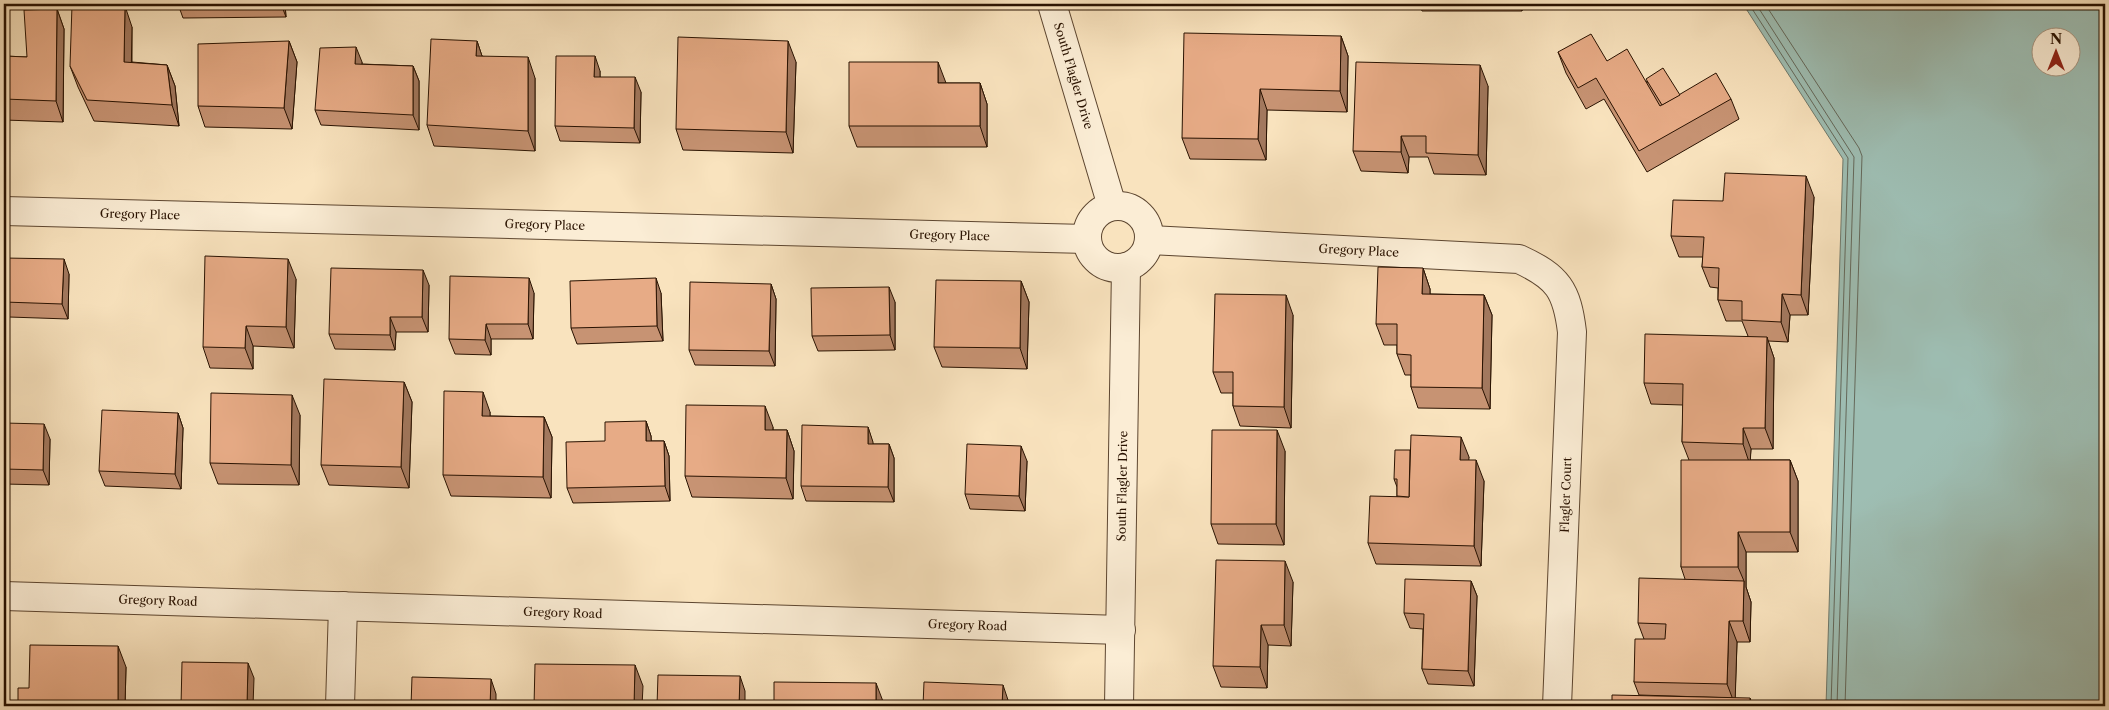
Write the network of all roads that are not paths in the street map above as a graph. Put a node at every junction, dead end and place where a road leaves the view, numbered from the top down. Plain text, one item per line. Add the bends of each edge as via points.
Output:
1 (1052, 4) edge
2 (1112, 206) junction
3 (4, 211) edge
4 (1087, 239) junction
5 (1150, 240) junction
6 (1126, 267) junction
7 (1559, 286) joint
8 (4, 596) edge
9 (343, 606) junction
10 (1121, 630) junction
11 (340, 706) edge
12 (1119, 706) edge
13 (1557, 706) edge

1 - 2 street, South Flagler Drive
2 - 4 street via 1096,214
2 - 5 street via 1122,205 1140,213 1146,221
3 - 4 street, Gregory Place
4 - 6 street via 1089,248 1100,262 1117,268
5 - 6 street via 1142,257
5 - 7 street, Gregory Place via 1519,259 1541,269
6 - 10 street, South Flagler Drive
7 - 13 street, Flagler Court via 1569,308 1572,332
8 - 9 street, Gregory Road
9 - 10 street, Gregory Road
9 - 11 street
10 - 12 street, South Flagler Drive

